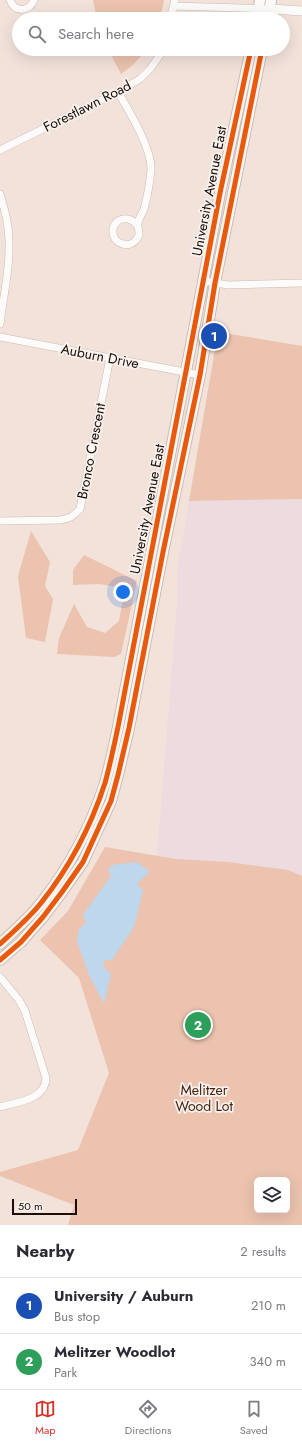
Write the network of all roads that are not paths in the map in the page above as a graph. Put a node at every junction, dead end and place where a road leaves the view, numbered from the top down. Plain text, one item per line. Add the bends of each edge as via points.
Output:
1 (10, 0) edge
2 (34, 0) edge
3 (175, 3) edge
4 (259, 9) edge
5 (269, 10) edge
6 (302, 11) edge
7 (159, 56) edge
8 (249, 56) edge
9 (261, 56) edge
10 (118, 92) junction
11 (0, 150) edge
12 (0, 194) edge
13 (3, 216) edge
14 (137, 225) dead end
15 (204, 281) junction
16 (215, 283) junction
17 (302, 283) edge
18 (0, 324) edge
19 (0, 337) edge
20 (110, 358) junction
21 (186, 373) junction
22 (200, 375) junction
23 (0, 521) edge
24 (146, 576) junction
25 (157, 583) junction
26 (0, 944) edge
27 (0, 960) edge
28 (0, 977) edge
29 (0, 1107) edge

1 - 2 street via 13,6 24,10 32,5
3 - 4 street
4 - 5 street
5 - 6 street
7 - 10 street, Forestlawn Road via 140,79
8 - 15 main road, University Avenue East
9 - 16 main road, University Avenue East
10 - 11 street, Forestlawn Road
10 - 14 street via 148,150 151,169 144,209
12 - 13 street
13 - 18 street via 10,242
15 - 16 street
15 - 21 main road, University Avenue East
16 - 17 street
16 - 22 main road, University Avenue East
19 - 20 street, Auburn Drive
20 - 21 street, Auburn Drive
20 - 23 street, Bronco Crescent via 80,509 69,519
21 - 22 street, Auburn Drive
21 - 24 main road, University Avenue East
22 - 25 main road, University Avenue East
24 - 25 street
24 - 26 main road, University Avenue East via 114,746 105,784 88,827 74,854 40,904
25 - 27 main road, University Avenue East via 129,728 111,801 83,862 43,917 21,942
28 - 29 street via 25,1011 46,1084 34,1097

